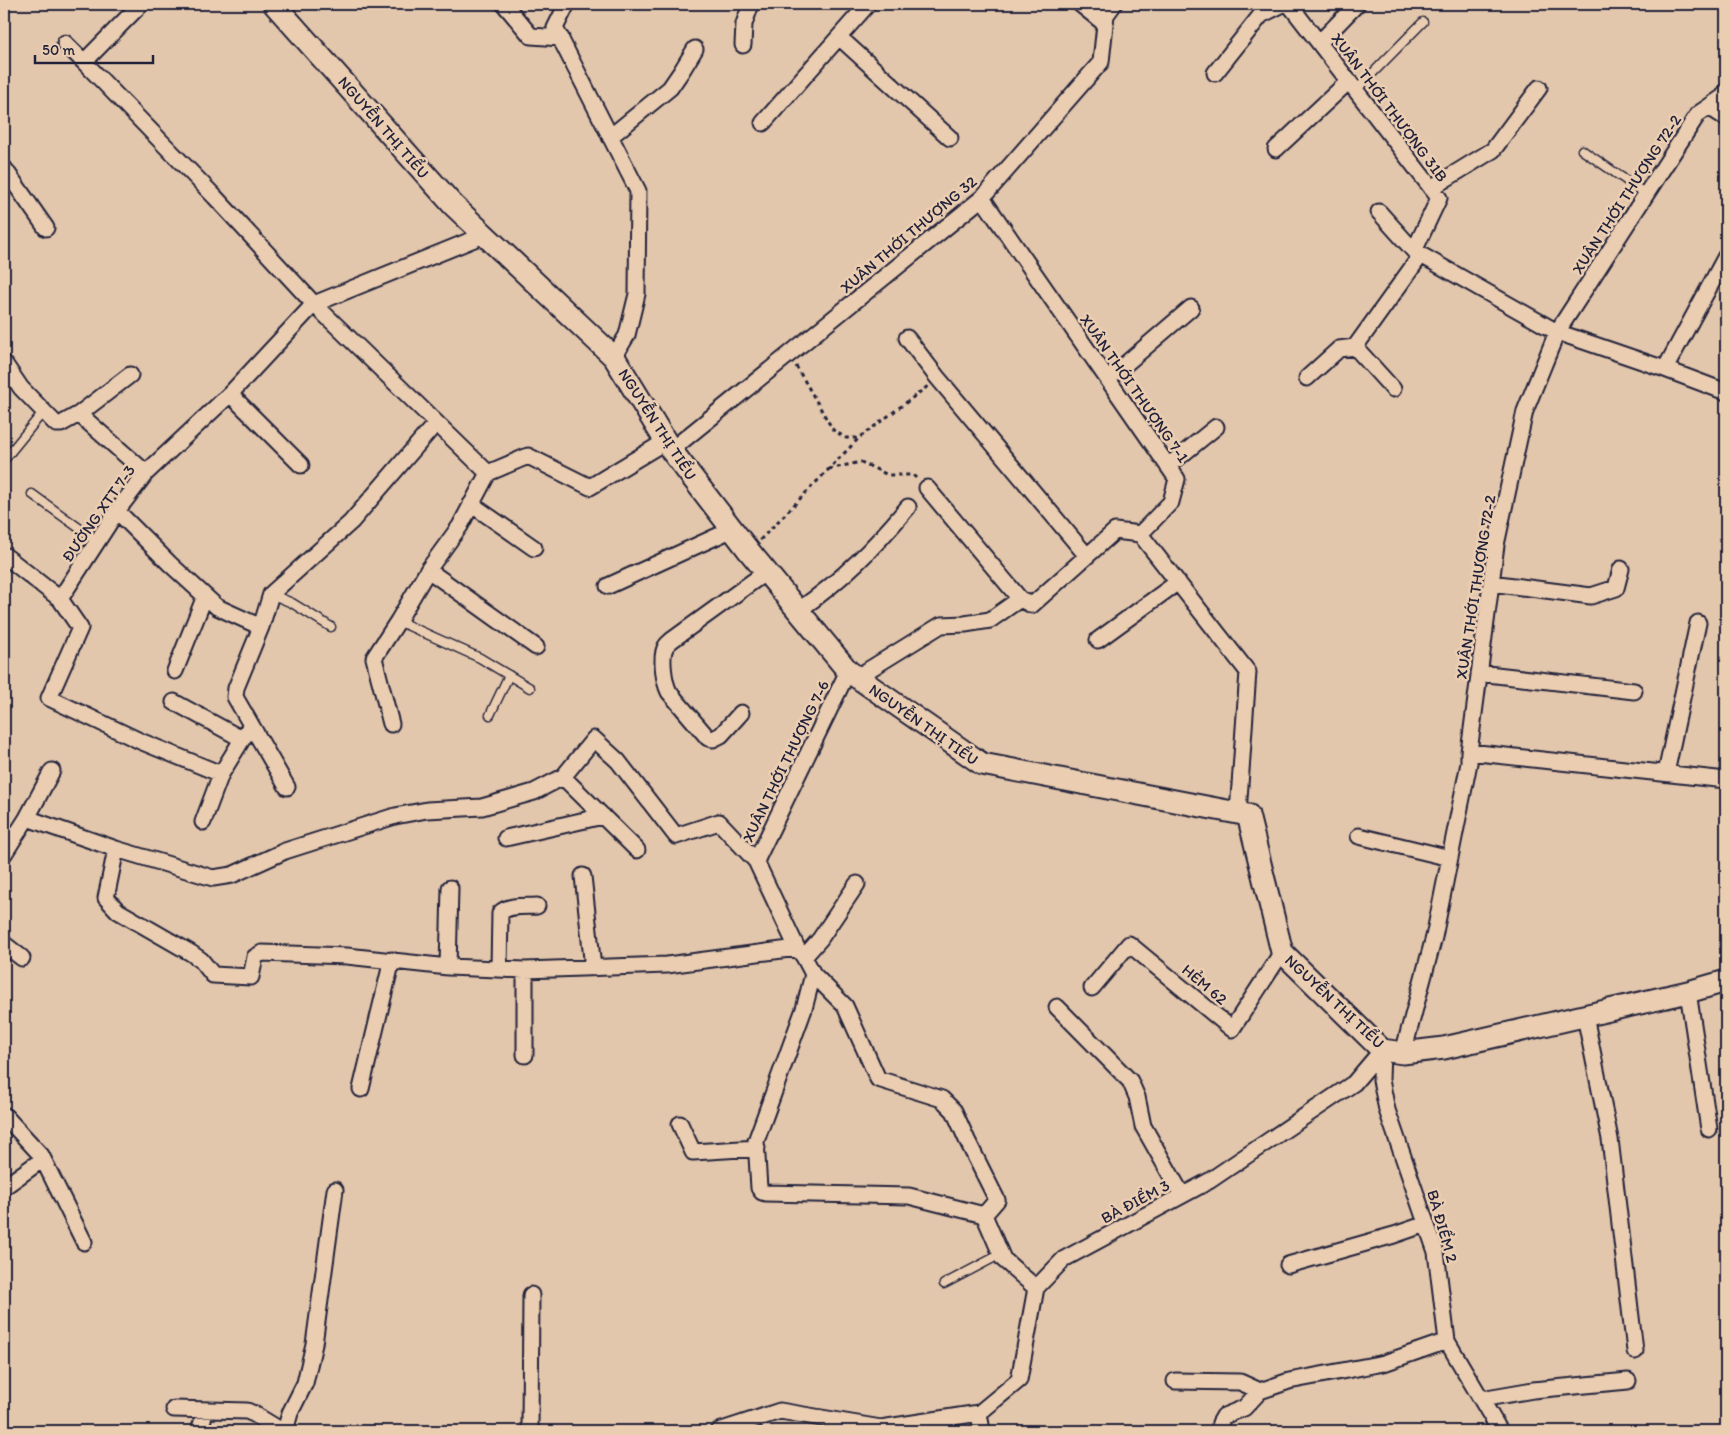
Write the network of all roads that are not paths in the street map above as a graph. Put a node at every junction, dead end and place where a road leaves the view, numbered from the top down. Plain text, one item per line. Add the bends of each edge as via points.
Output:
1 (141, 4) edge
2 (274, 4) edge
3 (504, 4) edge
4 (567, 4) edge
5 (751, 4) edge
6 (868, 4) edge
7 (1080, 4) edge
8 (1114, 4) edge
9 (1283, 4) edge
10 (1288, 4) edge
11 (1357, 4) edge
12 (1423, 22) dead end
13 (1105, 24) junction
14 (839, 37) junction
15 (560, 38) junction
16 (65, 43) dead end
17 (1319, 43) junction
18 (743, 45) dead end
19 (695, 49) dead end
20 (84, 62) junction
21 (1215, 73) dead end
22 (1352, 86) junction
23 (1539, 88) dead end
24 (1726, 92) edge
25 (1708, 107) junction
26 (1726, 118) edge
27 (763, 123) dead end
28 (610, 136) junction
29 (950, 138) dead end
30 (1276, 149) dead end
31 (1582, 150) dead end
32 (4, 168) edge
33 (1431, 188) junction
34 (1646, 194) junction
35 (982, 198) junction
36 (1379, 212) dead end
37 (46, 228) dead end
38 (484, 235) junction
39 (1417, 253) junction
40 (1726, 256) edge
41 (314, 304) junction
42 (1191, 308) dead end
43 (1557, 332) junction
44 (907, 338) dead end
45 (1355, 347) junction
46 (614, 357) junction
47 (4, 363) edge
48 (1665, 369) junction
49 (130, 375) dead end
50 (1307, 378) dead end
51 (1108, 379) junction
52 (1393, 389) dead end
53 (1726, 392) edge
54 (230, 394) junction
55 (44, 411) junction
56 (79, 414) junction
57 (436, 423) junction
58 (1216, 426) dead end
59 (668, 446) junction
60 (4, 460) edge
61 (301, 465) dead end
62 (1168, 466) junction
63 (146, 473) junction
64 (488, 473) junction
65 (927, 488) road end
66 (32, 494) dead end
67 (472, 504) junction
68 (908, 507) dead end
69 (117, 511) junction
70 (733, 530) junction
71 (1140, 534) junction
72 (97, 541) junction
73 (534, 548) dead end
74 (4, 555) edge
75 (1087, 556) junction
76 (1621, 569) dead end
77 (428, 570) junction
78 (766, 572) junction
79 (1178, 582) junction
80 (1491, 583) junction
81 (608, 586) dead end
82 (272, 594) junction
83 (205, 596) junction
84 (60, 599) junction
85 (1020, 600) junction
86 (799, 610) junction
87 (398, 621) junction
88 (1698, 623) dead end
89 (261, 627) junction
90 (331, 627) dead end
91 (1098, 640) dead end
92 (536, 647) dead end
93 (175, 671) dead end
94 (1479, 673) junction
95 (853, 674) junction
96 (509, 675) junction
97 (530, 688) dead end
98 (1634, 691) dead end
99 (174, 702) dead end
100 (741, 712) dead end
101 (490, 715) dead end
102 (391, 724) dead end
103 (251, 725) junction
104 (242, 739) junction
105 (1469, 752) junction
106 (52, 771) dead end
107 (1666, 773) junction
108 (221, 774) junction
109 (563, 776) junction
110 (1726, 780) edge
111 (287, 787) dead end
112 (1238, 813) junction
113 (603, 816) junction
114 (27, 818) junction
115 (203, 822) dead end
116 (1359, 836) dead end
117 (506, 838) dead end
118 (116, 850) junction
119 (637, 850) dead end
120 (4, 854) edge
121 (1450, 858) junction
122 (756, 861) junction
123 (583, 876) dead end
124 (857, 884) dead end
125 (450, 888) dead end
126 (537, 906) dead end
127 (4, 944) edge
128 (800, 952) junction
129 (1282, 952) junction
130 (22, 958) dead end
131 (392, 960) junction
132 (448, 967) junction
133 (593, 968) junction
134 (499, 969) junction
135 (525, 970) junction
136 (813, 974) junction
137 (1726, 981) edge
138 (1092, 988) dead end
139 (1688, 992) junction
140 (1057, 1007) dead end
141 (1585, 1016) junction
142 (1382, 1050) junction
143 (1403, 1053) junction
144 (525, 1055) dead end
145 (361, 1089) dead end
146 (4, 1115) edge
147 (680, 1124) dead end
148 (1709, 1129) dead end
149 (757, 1148) junction
150 (43, 1159) junction
151 (4, 1187) edge
152 (335, 1190) dead end
153 (1182, 1195) junction
154 (984, 1215) junction
155 (1426, 1224) junction
156 (84, 1242) dead end
157 (1001, 1254) junction
158 (1288, 1265) dead end
159 (944, 1284) dead end
160 (1036, 1288) junction
161 (531, 1295) dead end
162 (1447, 1341) junction
163 (1635, 1352) dead end
164 (1175, 1381) dead end
165 (1628, 1381) dead end
166 (1260, 1391) junction
167 (1481, 1399) junction
168 (174, 1410) dead end
169 (206, 1410) junction
170 (979, 1414) junction
171 (1221, 1430) edge
172 (199, 1431) edge
173 (283, 1431) edge
174 (530, 1431) edge
175 (719, 1431) edge
176 (982, 1431) edge
177 (1500, 1431) edge

1 - 20 street
2 - 38 street, NGUYỄN THỊ TIỂU via 453,205
3 - 15 street via 531,36
4 - 15 street via 555,28
5 - 18 street via 744,24
6 - 14 street
7 - 13 street
8 - 13 street, XUÂN THỚI THƯỢNG 32 via 1106,15
9 - 21 street via 1261,16
10 - 17 street, XUÂN THỚI THƯỢNG 31B
11 - 17 street
12 - 22 lane
13 - 35 street, XUÂN THỚI THƯỢNG 32 via 1100,62
14 - 27 street
14 - 29 street
15 - 28 street
16 - 20 street
17 - 22 street, XUÂN THỚI THƯỢNG 31B
19 - 28 street via 670,88
20 - 41 street
22 - 30 street
22 - 33 street, XUÂN THỚI THƯỢNG 31B
23 - 33 street via 1493,150
24 - 25 street, XUÂN THỚI THƯỢNG 72-2
25 - 26 street
25 - 34 street, XUÂN THỚI THƯỢNG 72-2 via 1698,114
28 - 46 street via 638,191 637,294 627,335
31 - 34 lane
32 - 37 street
33 - 39 street, XUÂN THỚI THƯỢNG 31B via 1438,198
34 - 43 street, XUÂN THỚI THƯỢNG 72-2
35 - 51 street, XUÂN THỚI THƯỢNG 7-1
35 - 59 street, XUÂN THỚI THƯỢNG 32 via 789,354
36 - 39 street
38 - 41 street, ĐƯỜNG XTT 7-3
38 - 46 street, NGUYỄN THỊ TIỂU
39 - 43 street
39 - 45 street
40 - 48 street
41 - 54 street, ĐƯỜNG XTT 7-3
41 - 57 street
42 - 51 street
43 - 48 street
43 - 80 street, XUÂN THỚI THƯỢNG 72-2 via 1525,411 1496,544
44 - 75 street
45 - 50 street via 1339,349
45 - 52 street
46 - 59 street, NGUYỄN THỊ TIỂU
47 - 55 street via 20,388
48 - 53 street
49 - 56 street
51 - 62 street, XUÂN THỚI THƯỢNG 7-1
54 - 61 street
54 - 63 street, ĐƯỜNG XTT 7-3
55 - 56 street via 56,424
55 - 60 lane
56 - 63 street
57 - 64 street
57 - 82 street via 351,522
58 - 62 street
59 - 64 street, XUÂN THỚI THƯỢNG 32 via 590,487 528,456
59 - 70 street, NGUYỄN THỊ TIỂU
62 - 71 street, XUÂN THỚI THƯỢNG 7-1 via 1177,479 1171,502
63 - 69 street, ĐƯỜNG XTT 7-3
64 - 67 street
65 - 85 street
66 - 72 lane
67 - 73 street
67 - 77 street
68 - 86 street via 849,571
69 - 72 street, ĐƯỜNG XTT 7-3
69 - 83 street
70 - 78 street, NGUYỄN THỊ TIỂU
70 - 81 street
71 - 75 street via 1115,531
71 - 79 street
72 - 84 street, ĐƯỜNG XTT 7-3
74 - 84 street
75 - 85 street via 1032,605
76 - 80 street via 1616,588 1591,596
77 - 87 street
77 - 92 street
78 - 86 street, NGUYỄN THỊ TIỂU
78 - 100 street via 672,640 664,651 665,683 669,692 708,738 720,735
79 - 91 street
79 - 112 street via 1248,672
80 - 94 street, XUÂN THỚI THƯỢNG 72-2
82 - 89 street
82 - 90 lane
83 - 89 street via 217,607
83 - 93 street
84 - 108 street via 80,628 49,698 140,741
85 - 95 street via 990,620 941,625
86 - 95 street, NGUYỄN THỊ TIỂU
87 - 96 lane via 480,658
87 - 102 street via 374,658
88 - 107 street
89 - 103 street via 235,697
94 - 98 street
94 - 105 street, XUÂN THỚI THƯỢNG 72-2
95 - 112 street, NGUYỄN THỊ TIỂU via 982,764
95 - 122 street, XUÂN THỚI THƯỢNG 7-6
96 - 97 lane
96 - 101 lane
99 - 104 street
103 - 104 street
103 - 111 street
104 - 108 street
105 - 107 street
105 - 121 street, XUÂN THỚI THƯỢNG 72-2
106 - 114 street
107 - 110 street
108 - 115 street
109 - 113 street
109 - 118 street via 534,792 482,807 427,810 396,816 315,841 221,877 213,878
109 - 122 street via 594,739 618,761 676,836 718,822
112 - 129 street, NGUYỄN THỊ TIỂU via 1248,815
113 - 117 street
113 - 119 street
114 - 118 street
114 - 120 street
116 - 121 street
118 - 131 street via 106,898 118,911 201,960 213,974 250,977 255,957 262,952
121 - 143 street, XUÂN THỚI THƯỢNG 72-2 via 1434,937
122 - 128 street, XUÂN THỚI THƯỢNG 7-6
123 - 133 street
124 - 128 street via 820,939
125 - 132 street
126 - 134 street via 510,908 500,913
127 - 130 street
128 - 133 street via 668,965
128 - 136 street, XUÂN THỚI THƯỢNG 7-6
129 - 138 street, HẺM 62 via 1232,1029 1129,944
129 - 142 street, NGUYỄN THỊ TIỂU
131 - 132 street
131 - 145 street
132 - 134 street
133 - 135 street
134 - 135 street
135 - 144 street
136 - 149 street via 804,1009 756,1141
136 - 154 street, XUÂN THỚI THƯỢNG 7-6 via 845,1006 878,1079 942,1099 954,1111 997,1200
137 - 139 street, NGUYỄN THỊ TIỂU
139 - 141 street, NGUYỄN THỊ TIỂU
139 - 148 street
140 - 153 street via 1130,1081 1143,1126
141 - 143 street, NGUYỄN THỊ TIỂU via 1444,1048
141 - 163 street via 1610,1139
142 - 143 street, NGUYỄN THỊ TIỂU
142 - 153 street, BÀ ĐIỂM 3 via 1354,1083 1209,1181
142 - 155 street, BÀ ĐIỂM 2 via 1381,1080 1388,1110
146 - 150 street
147 - 149 street via 693,1152
149 - 154 street via 758,1185 762,1192 909,1196
150 - 151 street
150 - 156 street
152 - 173 street via 314,1344 305,1383
153 - 160 street, BÀ ĐIỂM 3 via 1064,1259
154 - 157 street
155 - 158 street
155 - 162 street, BÀ ĐIỂM 2 via 1436,1252
157 - 159 lane
157 - 160 street
160 - 170 street via 1019,1380
161 - 174 street
162 - 166 street via 1384,1363
162 - 167 street, BÀ ĐIỂM 2
164 - 166 street via 1240,1382
165 - 167 street via 1533,1390
166 - 171 street via 1244,1408 1224,1416
167 - 177 street, BÀ ĐIỂM 2
168 - 169 street
169 - 172 street
169 - 173 street via 246,1411
170 - 175 street via 881,1428 780,1411
170 - 176 street

